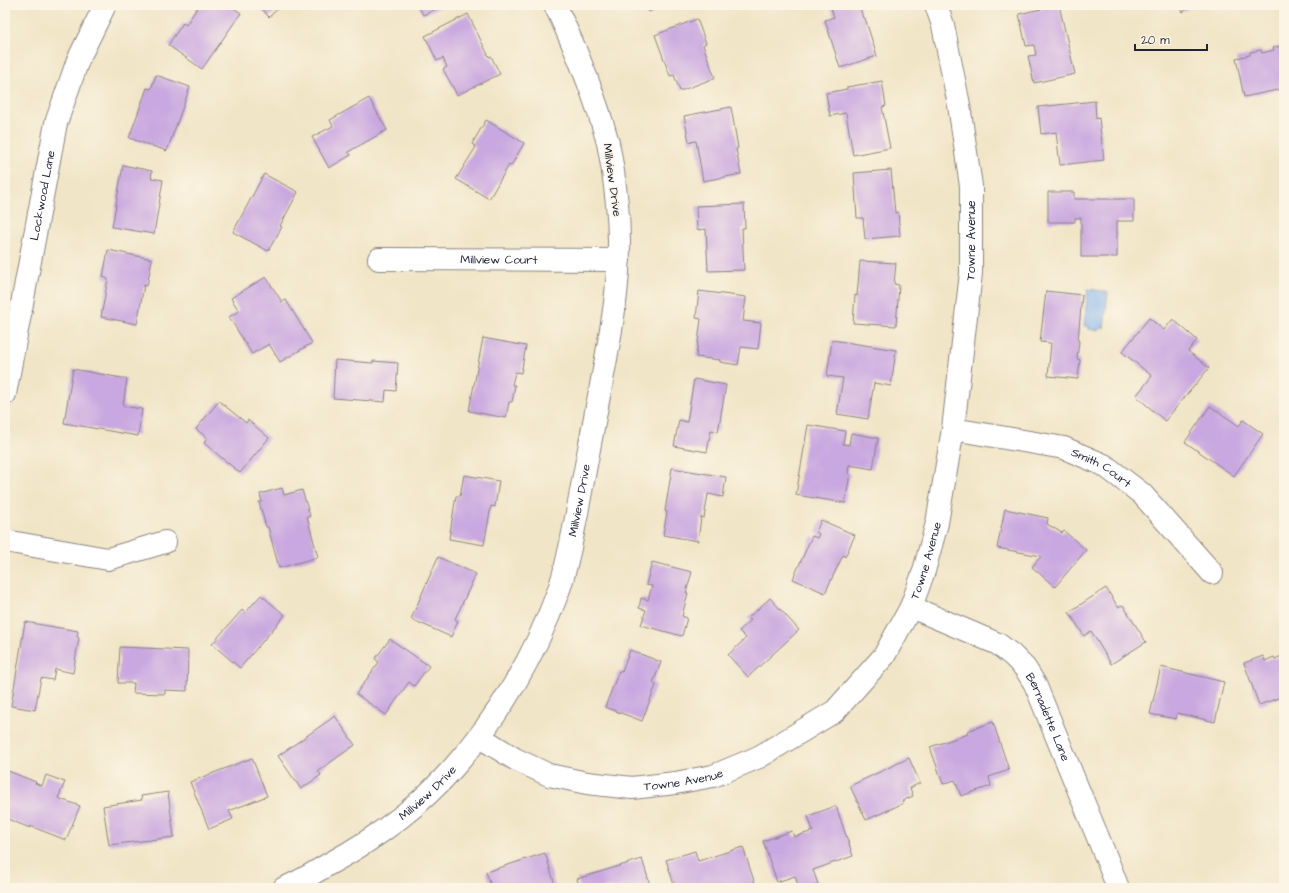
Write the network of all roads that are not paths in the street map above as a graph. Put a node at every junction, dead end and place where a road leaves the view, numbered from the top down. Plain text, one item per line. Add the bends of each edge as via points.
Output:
1 (106, 5) edge
2 (554, 5) edge
3 (936, 5) edge
4 (379, 259) dead end
5 (619, 260) junction
6 (5, 394) edge
7 (953, 428) junction
8 (5, 541) edge
9 (165, 542) dead end
10 (1212, 573) dead end
11 (911, 607) junction
12 (480, 737) junction
13 (284, 888) edge
14 (1118, 888) edge

1 - 6 street, Lockwood Lane via 78,60 56,123
2 - 5 street, Millview Drive via 570,36 608,145 617,203
3 - 7 street, Towne Avenue via 959,105 971,186 971,273
4 - 5 street, Millview Court
5 - 12 street, Millview Drive via 616,298 605,363 572,538 559,591 522,670
7 - 10 street, Smith Court via 1064,448 1104,465 1142,494
7 - 11 street, Towne Avenue via 937,523 924,572
8 - 9 street via 108,559
11 - 12 street, Towne Avenue via 884,656 835,711 759,757 713,776 632,788 587,783 549,775 515,759
11 - 14 street, Bernadette Lane via 998,644 1025,668 1035,684
12 - 13 street, Millview Drive via 424,798 392,824 358,848

